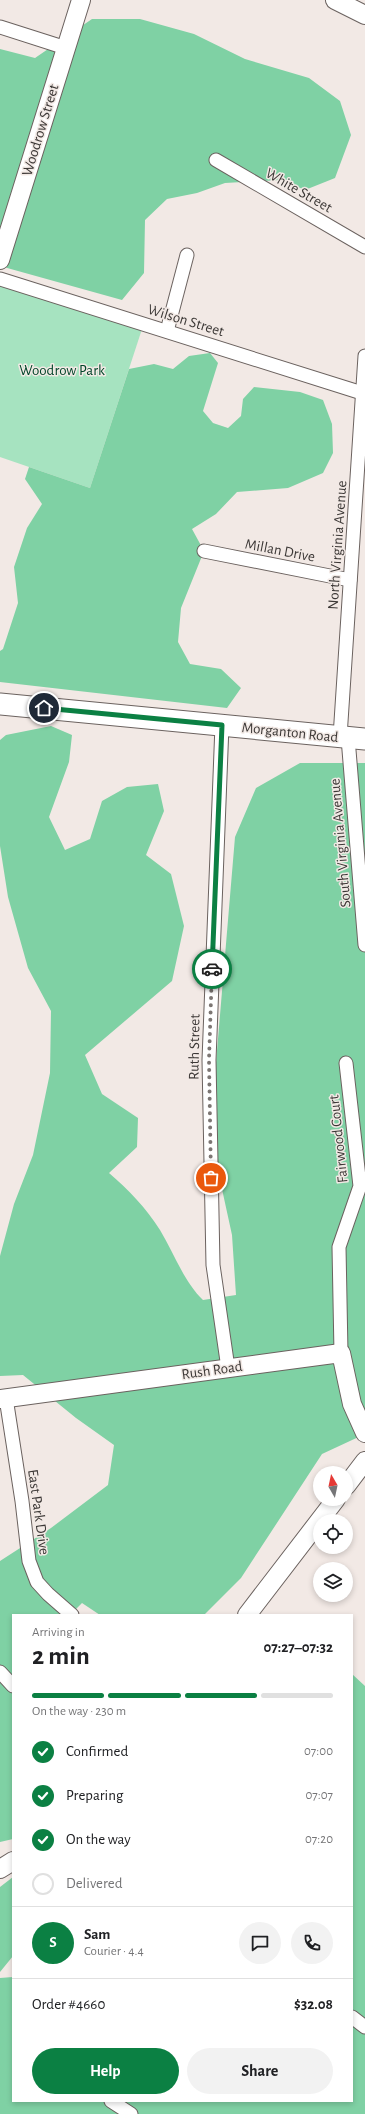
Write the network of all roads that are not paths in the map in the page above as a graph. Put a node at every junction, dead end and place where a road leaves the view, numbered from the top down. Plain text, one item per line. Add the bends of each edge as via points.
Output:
1 (81, 0) edge
2 (335, 0) edge
3 (365, 15) edge
4 (0, 27) edge
5 (66, 48) junction
6 (216, 160) dead end
7 (365, 247) edge
8 (187, 255) dead end
9 (0, 260) edge
10 (0, 279) edge
11 (167, 331) junction
12 (365, 356) edge
13 (362, 392) junction
14 (204, 551) dead end
15 (350, 580) junction
16 (0, 704) edge
17 (222, 725) junction
18 (351, 738) edge
19 (365, 945) edge
20 (346, 1063) dead end
21 (341, 1353) junction
22 (228, 1368) junction
23 (3, 1399) edge
24 (365, 1433) edge
25 (365, 1461) edge
26 (353, 1477) edge
27 (331, 1506) edge
28 (71, 1614) edge
29 (248, 1614) edge
30 (0, 1672) edge
31 (12, 1685) edge
32 (12, 1862) edge
33 (0, 1869) edge
34 (353, 2018) edge
35 (365, 2027) edge
36 (113, 2102) edge
37 (131, 2114) edge

1 - 5 street, Woodrow Street
2 - 3 street
4 - 5 street
5 - 9 street, Woodrow Street
6 - 7 street, White Street
8 - 11 street
10 - 11 street, Wilson Street
11 - 13 street, Wilson Street
12 - 13 street, North Virginia Avenue
13 - 15 street, North Virginia Avenue
14 - 15 street, Millan Drive
15 - 18 street, North Virginia Avenue
16 - 17 main road, Morganton Road
17 - 18 main road, Morganton Road
17 - 22 street, Ruth Street via 209,1060 213,1265
18 - 19 street, South Virginia Avenue
20 - 21 street, Fairwood Court via 360,1186 339,1247
21 - 22 street, Rush Road
21 - 24 street via 352,1404
22 - 23 street, Rush Road
23 - 28 street, East Park Drive via 22,1501 29,1561 37,1582
25 - 26 street
27 - 29 street
30 - 31 street
32 - 33 street
34 - 35 street
36 - 37 street

